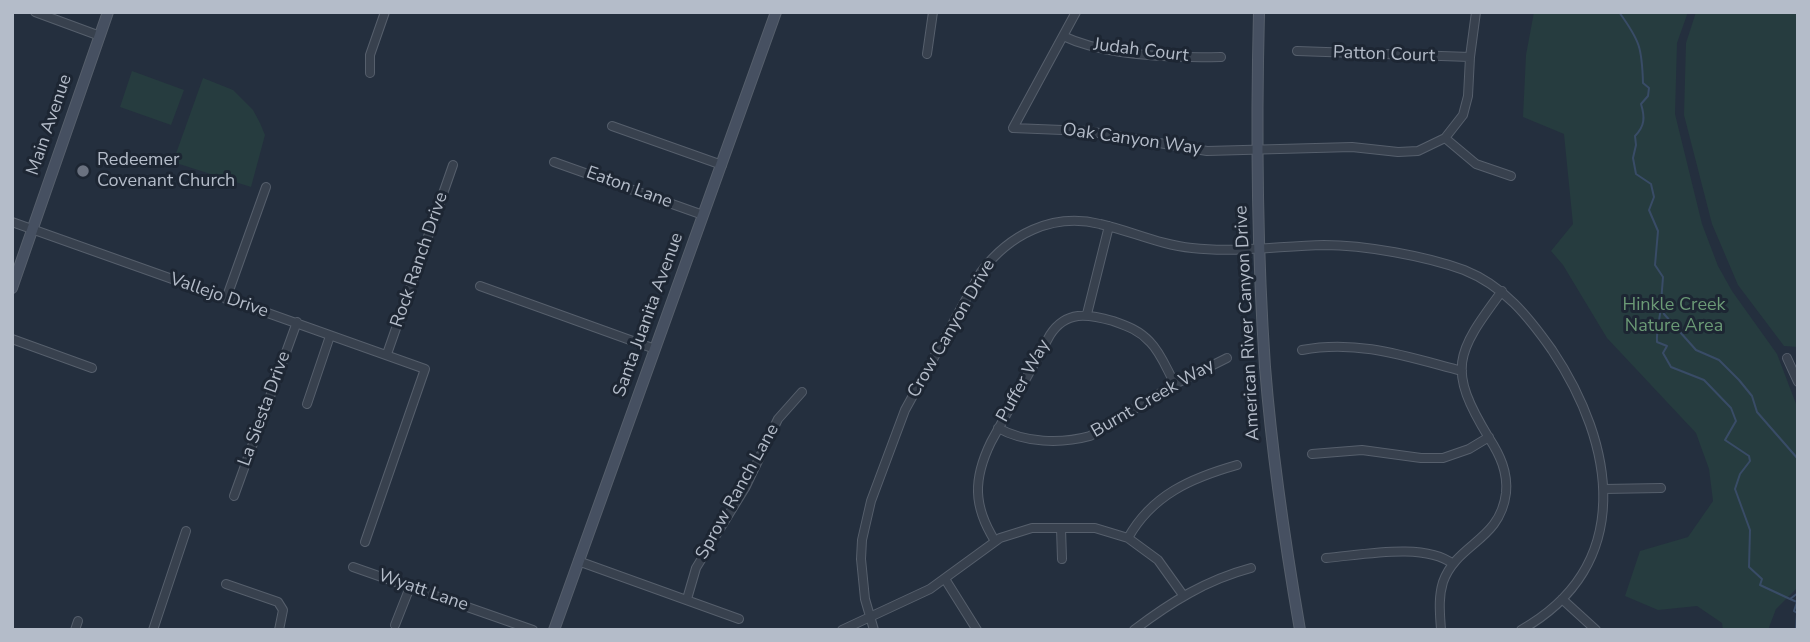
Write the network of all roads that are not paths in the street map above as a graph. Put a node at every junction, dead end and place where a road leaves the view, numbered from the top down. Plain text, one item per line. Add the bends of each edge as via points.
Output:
1 (35, 12) edge
2 (108, 12) edge
3 (385, 12) edge
4 (776, 12) edge
5 (933, 12) edge
6 (1076, 12) edge
7 (1259, 12) edge
8 (1476, 12) edge
9 (100, 36) junction
10 (1063, 36) junction
11 (1297, 51) dead end
12 (927, 54) dead end
13 (1221, 57) dead end
14 (1470, 57) junction
15 (370, 73) dead end
16 (612, 126) dead end
17 (1445, 138) junction
18 (1258, 150) junction
19 (554, 162) dead end
20 (722, 165) junction
21 (453, 166) dead end
22 (1511, 176) dead end
23 (265, 187) dead end
24 (703, 215) junction
25 (12, 222) edge
26 (1109, 226) junction
27 (33, 229) junction
28 (1259, 248) junction
29 (480, 286) dead end
30 (12, 288) edge
31 (1502, 292) junction
32 (226, 299) junction
33 (1087, 314) junction
34 (297, 322) junction
35 (330, 336) junction
36 (12, 339) edge
37 (655, 349) junction
38 (1302, 350) dead end
39 (387, 354) junction
40 (1227, 358) dead end
41 (1787, 358) dead end
42 (92, 368) dead end
43 (1462, 371) junction
44 (1798, 382) edge
45 (1175, 384) junction
46 (802, 393) dead end
47 (307, 404) dead end
48 (998, 428) junction
49 (1489, 437) junction
50 (1312, 454) dead end
51 (1237, 465) dead end
52 (1661, 488) dead end
53 (1604, 489) junction
54 (234, 496) dead end
55 (1061, 528) junction
56 (186, 531) dead end
57 (1129, 538) junction
58 (995, 541) junction
59 (365, 542) dead end
60 (1326, 558) dead end
61 (1062, 559) dead end
62 (578, 561) junction
63 (1453, 565) junction
64 (353, 567) dead end
65 (1251, 568) dead end
66 (945, 579) junction
67 (226, 584) dead end
68 (410, 587) junction
69 (1183, 595) junction
70 (687, 598) junction
71 (1562, 599) junction
72 (739, 618) dead end
73 (869, 618) junction
74 (78, 621) dead end
75 (395, 625) dead end
76 (75, 630) edge
77 (153, 630) edge
78 (279, 630) edge
79 (533, 630) edge
80 (554, 630) edge
81 (842, 630) edge
82 (874, 630) edge
83 (977, 630) edge
84 (1134, 630) edge
85 (1300, 630) edge
86 (1441, 630) edge
87 (1521, 630) edge
88 (1596, 630) edge

1 - 9 street
2 - 9 street, Main Avenue
3 - 15 street via 370,55
4 - 20 street, Santa Juanita Avenue
5 - 12 street
6 - 10 street, Oak Canyon Way
7 - 18 street, American River Canyon Drive
8 - 14 street
9 - 27 street, Main Avenue
10 - 13 street, Judah Court via 1082,44 1142,54
10 - 18 street, Oak Canyon Way via 1013,128 1087,131 1187,149
11 - 14 street, Patton Court
14 - 17 street via 1465,108
16 - 20 street
17 - 18 street via 1411,152 1352,147
17 - 22 street via 1476,164
18 - 28 street, American River Canyon Drive
19 - 24 street, Eaton Lane
20 - 24 street, Santa Juanita Avenue
21 - 39 street, Rock Ranch Drive
23 - 32 street
24 - 37 street, Santa Juanita Avenue
25 - 27 street, Vallejo Drive
26 - 28 street, Crow Canyon Drive via 1177,246
26 - 33 street
26 - 73 street, Crow Canyon Drive via 1073,221 1039,227 1004,246 981,272 905,410 871,501 861,559
27 - 30 street, Main Avenue
27 - 32 street, Vallejo Drive
28 - 31 street, Crow Canyon Drive via 1342,245 1377,249 1463,270
28 - 85 street, American River Canyon Drive via 1271,429
29 - 37 street
31 - 43 street via 1472,333
31 - 53 street, Crow Canyon Drive via 1534,324 1576,387 1595,436
32 - 34 street, Vallejo Drive
33 - 45 street via 1144,336 1158,351
33 - 48 street, Puffer Way via 1066,319 1053,330
34 - 35 street, Vallejo Drive
34 - 54 street, La Siesta Drive
35 - 39 street, Vallejo Drive
35 - 47 street
36 - 42 street
37 - 62 street, Santa Juanita Avenue
38 - 43 street via 1333,345 1370,347
39 - 59 street, Vallejo Drive via 425,369
40 - 45 street, Burnt Creek Way
41 - 44 street
43 - 49 street via 1466,398
45 - 48 street, Burnt Creek Way via 1084,438 1024,439
46 - 70 street, Sprow Ranch Lane via 778,419 745,488 696,568
48 - 58 street, Puffer Way via 983,460 977,492 982,519
49 - 50 street via 1443,458 1362,450
49 - 63 street via 1503,466 1503,505 1490,531
51 - 57 street via 1191,480 1162,498
52 - 53 street
53 - 71 street, Crow Canyon Drive via 1595,545
55 - 57 street via 1095,528
55 - 58 street via 1021,530
55 - 61 street
56 - 77 street
57 - 69 street via 1158,559
58 - 66 street
60 - 63 street via 1415,551
62 - 70 street
62 - 80 street, Santa Juanita Avenue
63 - 86 street via 1441,592
64 - 68 street, Wyatt Lane
65 - 69 street
66 - 73 street
66 - 83 street
67 - 78 street via 278,602 283,610
68 - 75 street
68 - 79 street, Wyatt Lane
69 - 84 street
70 - 72 street
71 - 87 street, Crow Canyon Drive
71 - 88 street
73 - 81 street
73 - 82 street, Crow Canyon Drive
74 - 76 street

